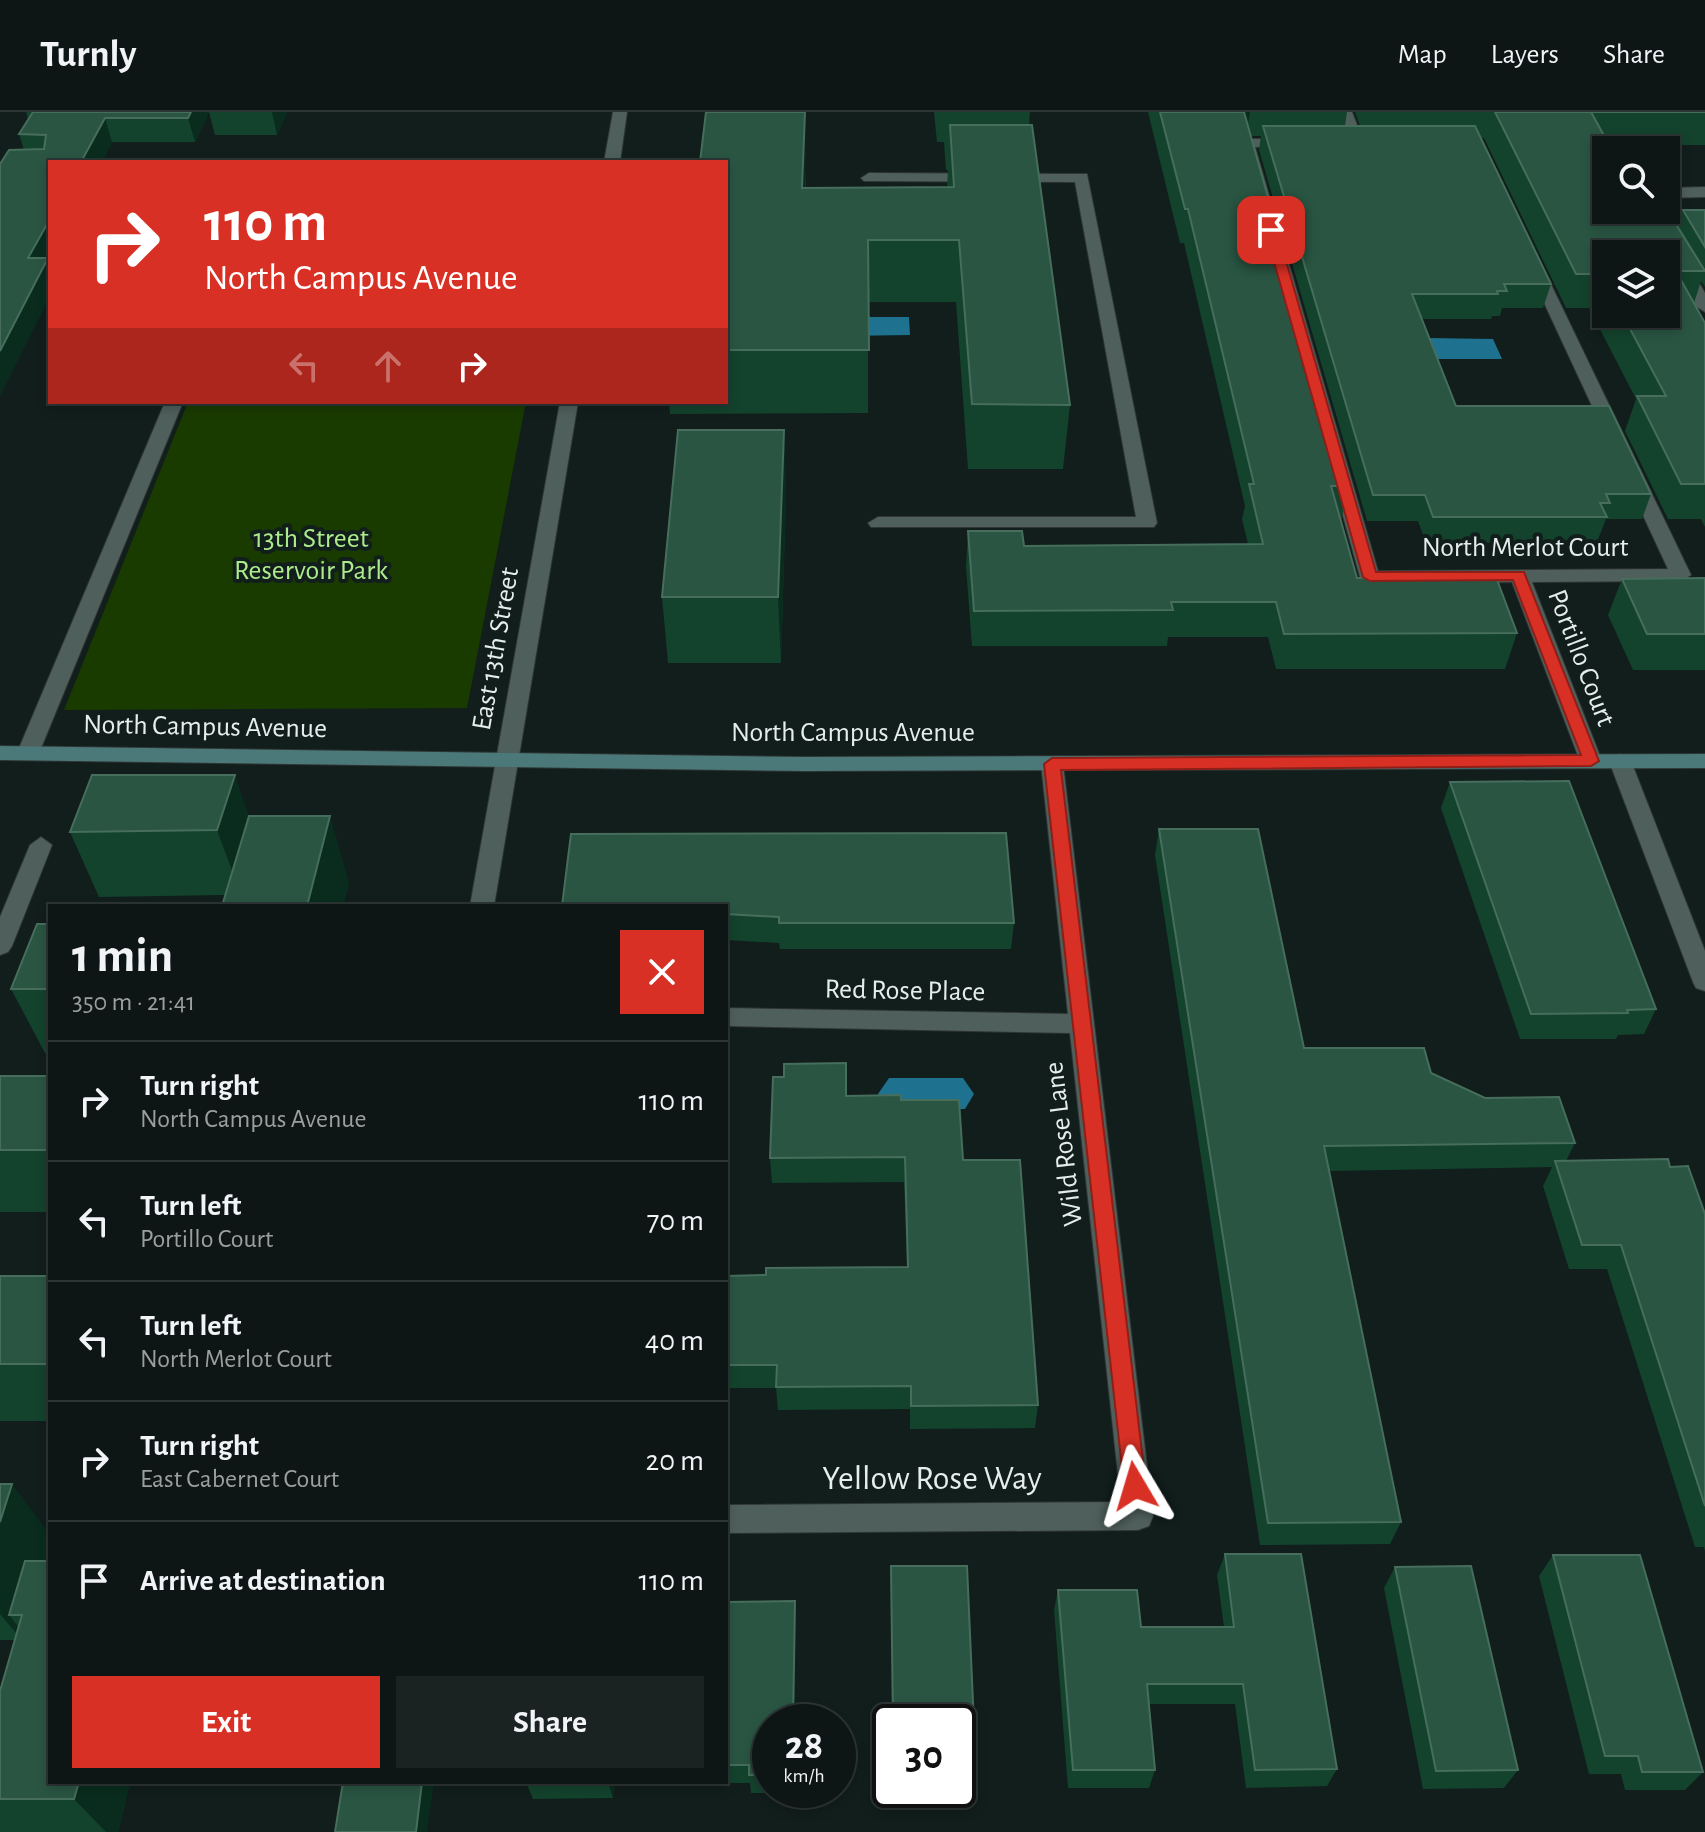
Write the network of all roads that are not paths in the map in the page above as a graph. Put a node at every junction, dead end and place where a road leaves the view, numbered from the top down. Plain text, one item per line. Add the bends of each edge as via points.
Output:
1 (620, 112) edge
2 (1345, 112) edge
3 (1356, 143) junction
4 (612, 160) edge
5 (869, 178) dead end
6 (1705, 192) edge
7 (1680, 193) edge
8 (1656, 224) edge
9 (1705, 307) edge
10 (173, 404) edge
11 (569, 404) edge
12 (878, 523) dead end
13 (1519, 575) junction
14 (0, 753) edge
15 (28, 753) junction
16 (507, 759) junction
17 (1591, 761) junction
18 (1620, 761) junction
19 (1705, 761) edge
20 (1052, 764) junction
21 (41, 845) dead end
22 (482, 904) edge
23 (0, 946) edge
24 (1705, 982) edge
25 (728, 1017) edge
26 (1082, 1024) junction
27 (1138, 1516) joint
28 (728, 1519) edge

1 - 4 street
2 - 3 street
3 - 13 street, North Merlot Court via 1246,143 1370,577
3 - 13 street, North Merlot Court via 1476,142 1681,575
5 - 12 street via 1082,177 1147,523
6 - 7 street
8 - 9 street
10 - 15 street
11 - 16 street, East 13th Street
13 - 17 street, Portillo Court
14 - 15 main road, North Campus Avenue
15 - 16 main road, North Campus Avenue
16 - 20 main road, North Campus Avenue
16 - 22 street, East 13th Street
17 - 18 main road, North Campus Avenue
17 - 20 main road, North Campus Avenue
18 - 19 main road, North Campus Avenue
18 - 24 street
20 - 26 street, Wild Rose Lane
21 - 23 street
25 - 26 street, Red Rose Place
26 - 27 street, Wild Rose Lane
27 - 28 street, Yellow Rose Way

